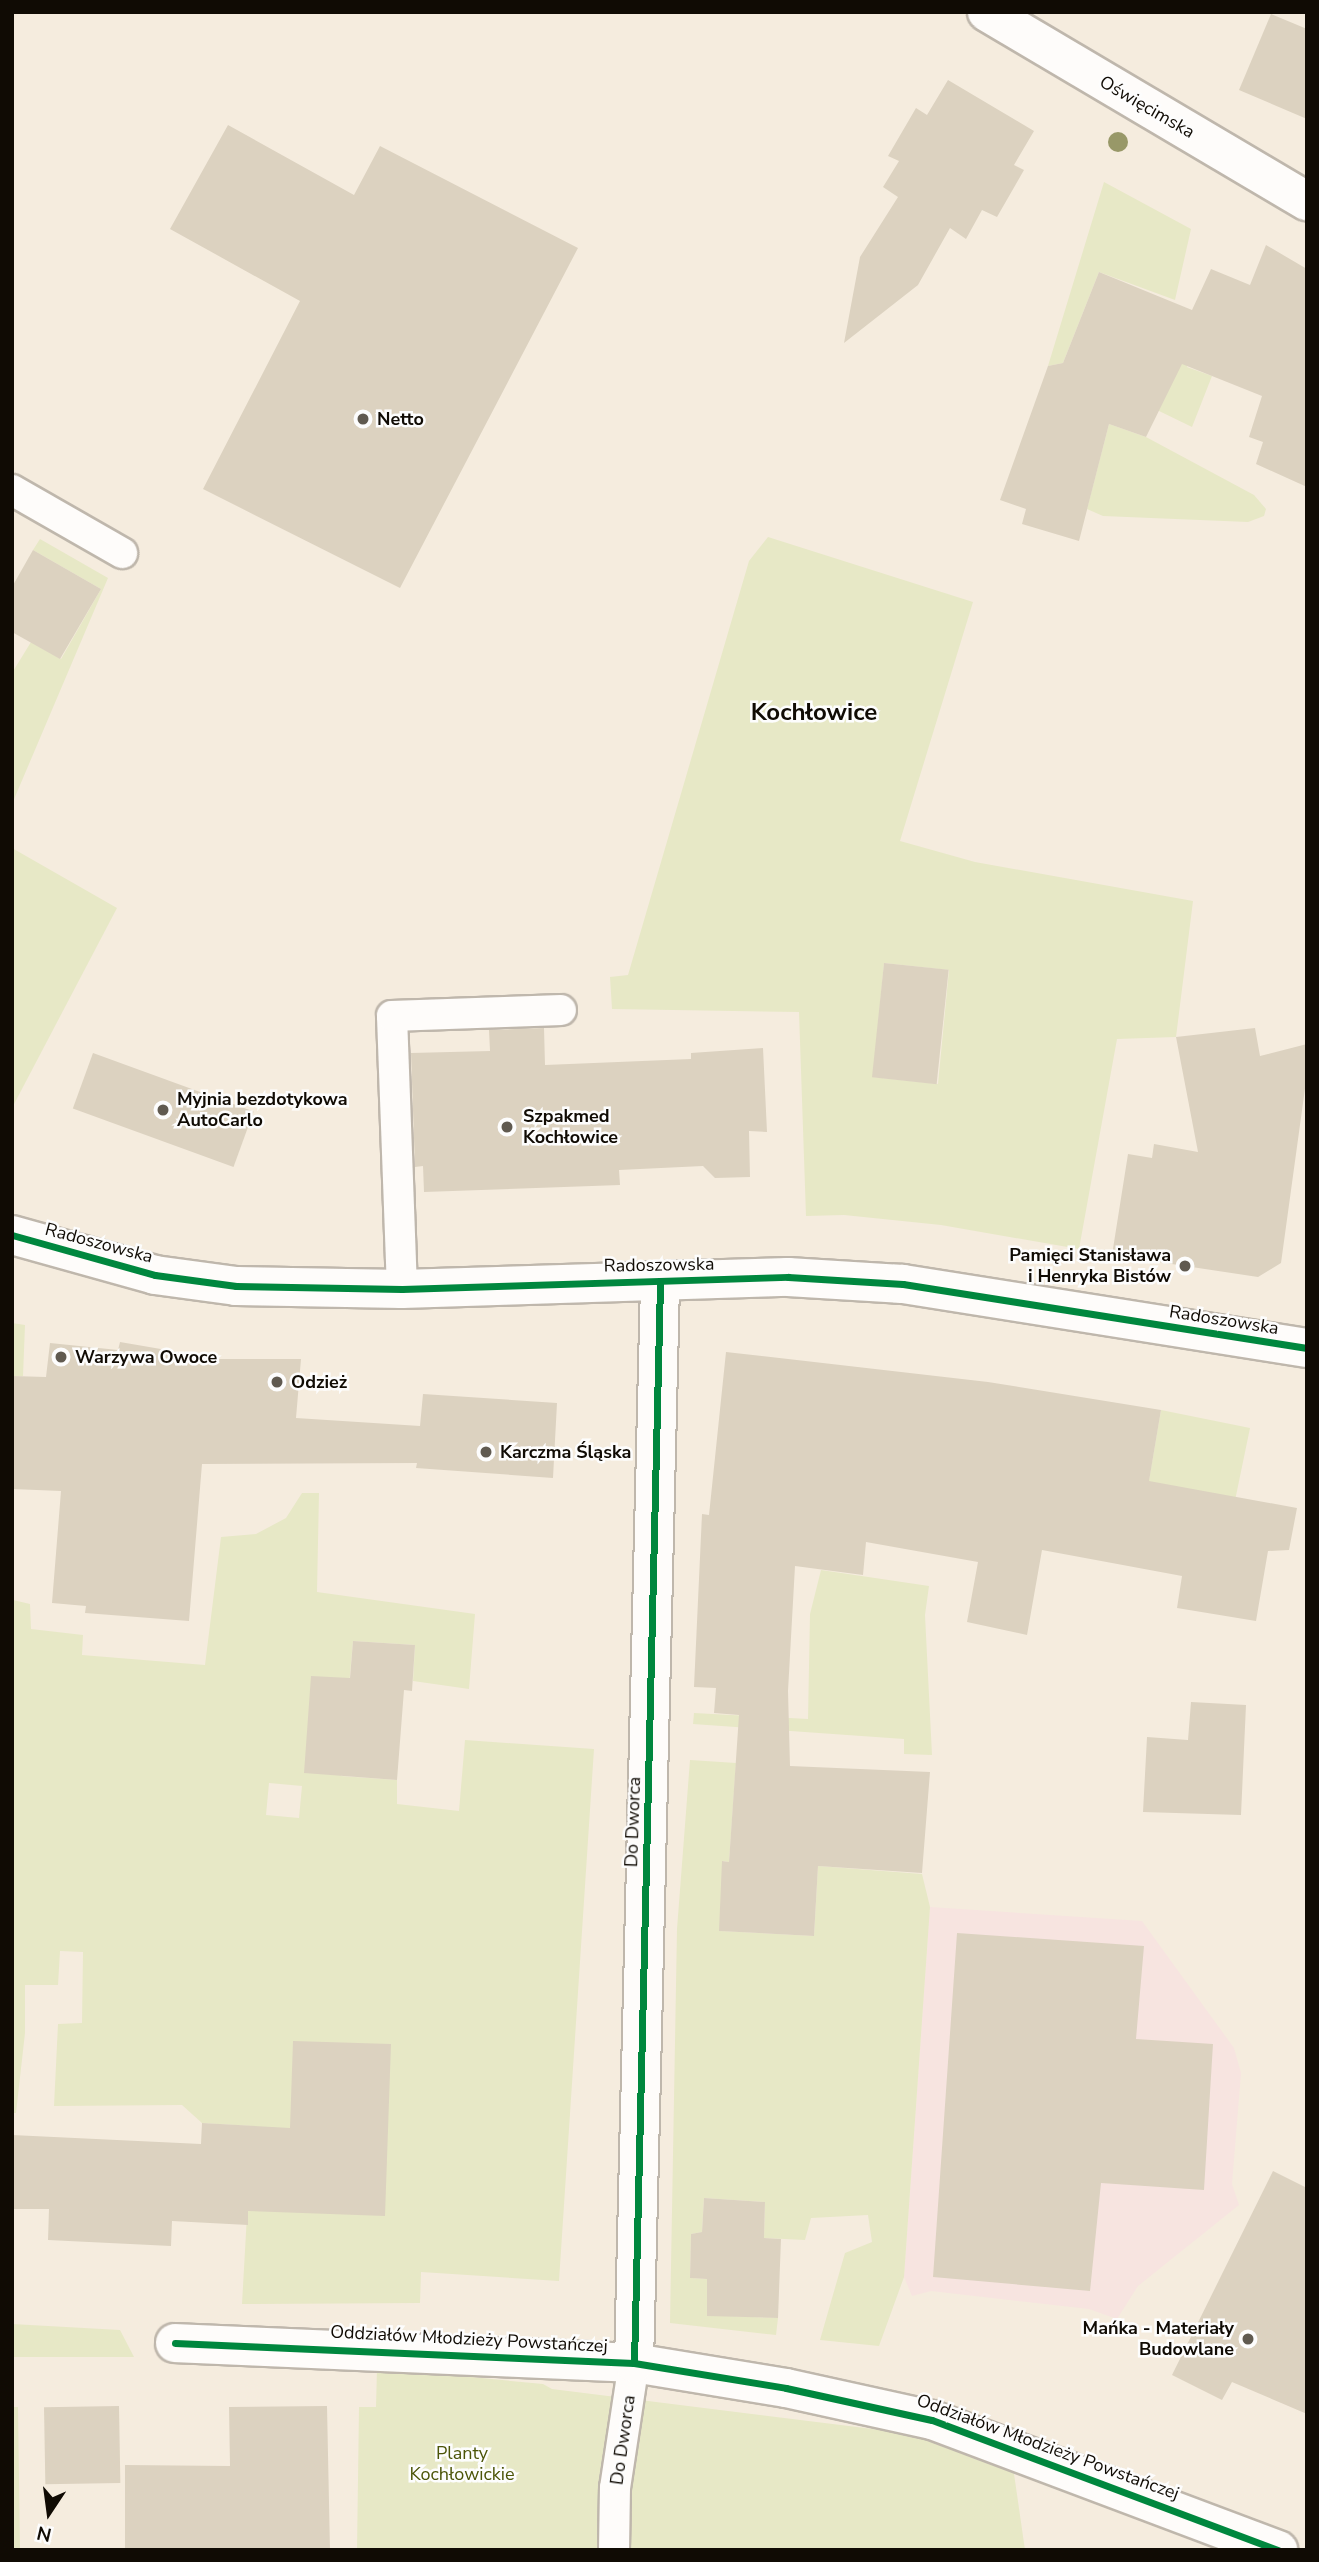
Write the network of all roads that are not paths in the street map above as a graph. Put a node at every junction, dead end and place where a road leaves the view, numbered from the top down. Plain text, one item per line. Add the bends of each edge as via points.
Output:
1 (987, 12) edge
2 (1307, 201) edge
3 (12, 489) edge
4 (122, 553) dead end
5 (561, 1010) dead end
6 (12, 1235) edge
7 (660, 1281) junction
8 (402, 1289) junction
9 (1307, 1349) edge
10 (175, 2343) dead end
11 (634, 2362) junction
12 (614, 2550) edge
13 (1278, 2550) edge

1 - 2 street, Oświęcimska
3 - 4 lane
5 - 8 lane via 392,1016
6 - 8 street, Radoszowska via 155,1275 236,1286
7 - 8 street, Radoszowska
7 - 9 street, Radoszowska via 788,1277 902,1284
7 - 11 street, Do Dworca
10 - 11 street, Oddziałów Młodzieży Powstańczej
11 - 12 lane, Do Dworca via 615,2488
11 - 13 street, Oddziałów Młodzieży Powstańczej via 908,2413 1010,2446

